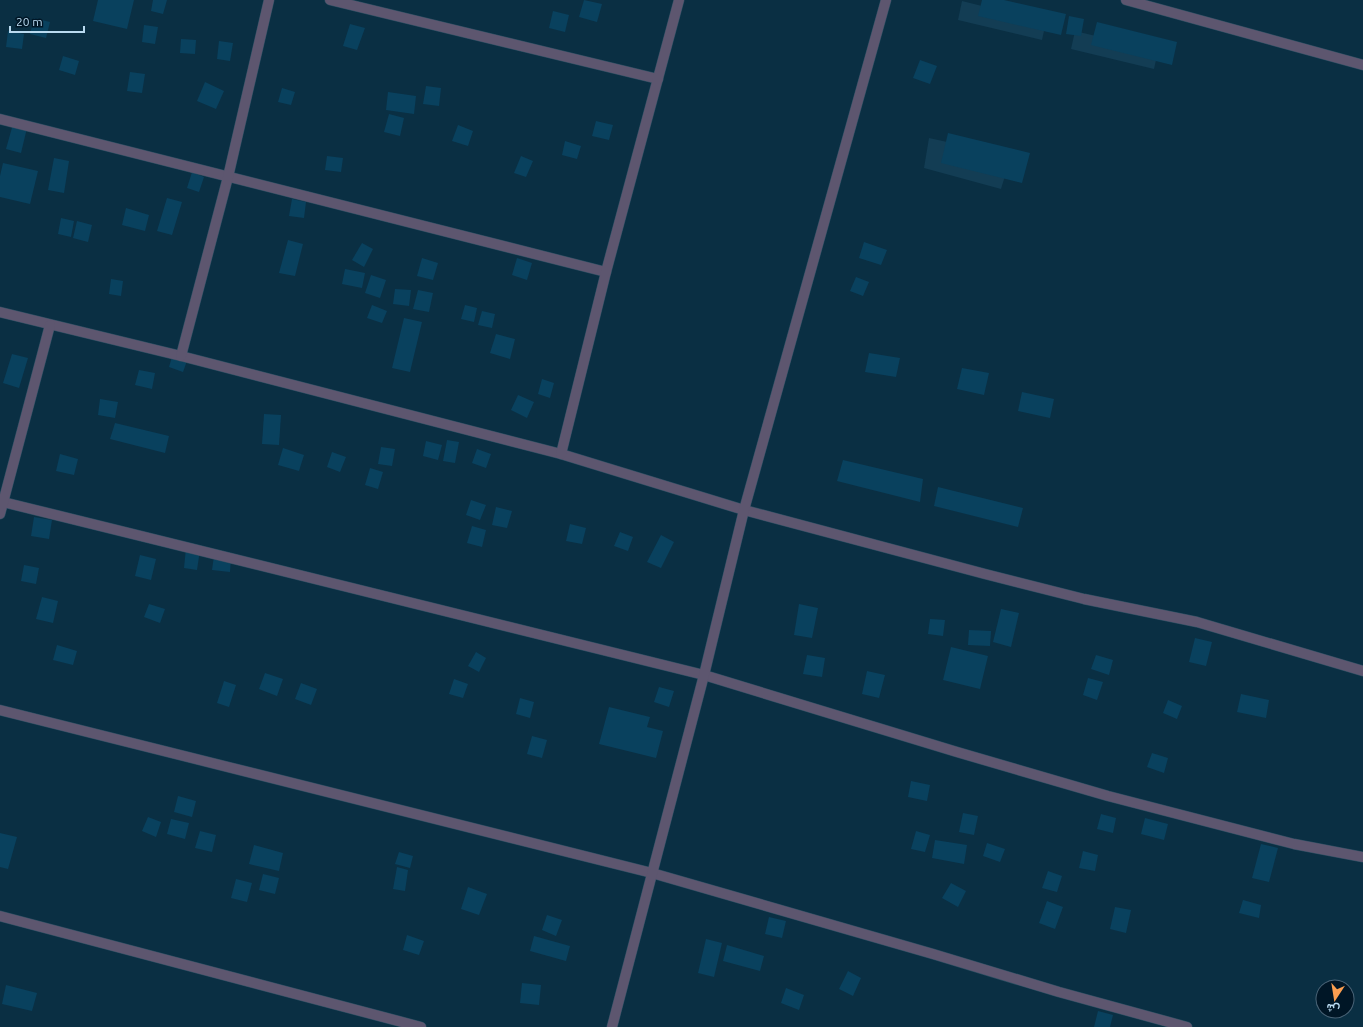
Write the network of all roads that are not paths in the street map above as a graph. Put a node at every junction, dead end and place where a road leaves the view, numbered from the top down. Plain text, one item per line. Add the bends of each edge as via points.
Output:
1 (269, 0) edge
2 (330, 0) edge
3 (679, 0) edge
4 (886, 0) edge
5 (1126, 0) edge
6 (1363, 65) edge
7 (658, 79) junction
8 (0, 119) edge
9 (228, 177) junction
10 (606, 272) junction
11 (0, 312) edge
12 (50, 325) junction
13 (181, 356) junction
14 (561, 454) junction
15 (3, 502) junction
16 (744, 510) junction
17 (0, 514) edge
18 (1363, 671) edge
19 (704, 675) junction
20 (0, 710) edge
21 (1363, 857) edge
22 (652, 873) junction
23 (0, 916) edge
24 (421, 1027) edge
25 (612, 1027) edge
26 (1187, 1027) edge

1 - 9 street
2 - 7 street
3 - 7 street
4 - 16 street
5 - 6 street
7 - 10 street
8 - 9 street
9 - 10 street
9 - 13 street
10 - 14 street
11 - 12 street
12 - 13 street
12 - 15 street
13 - 14 street
14 - 16 street
15 - 17 street
15 - 19 street
16 - 18 street via 1084,599 1197,622
16 - 19 street
19 - 21 street via 1108,796 1294,844
19 - 22 street
20 - 22 street
22 - 25 street
22 - 26 street
23 - 24 street

